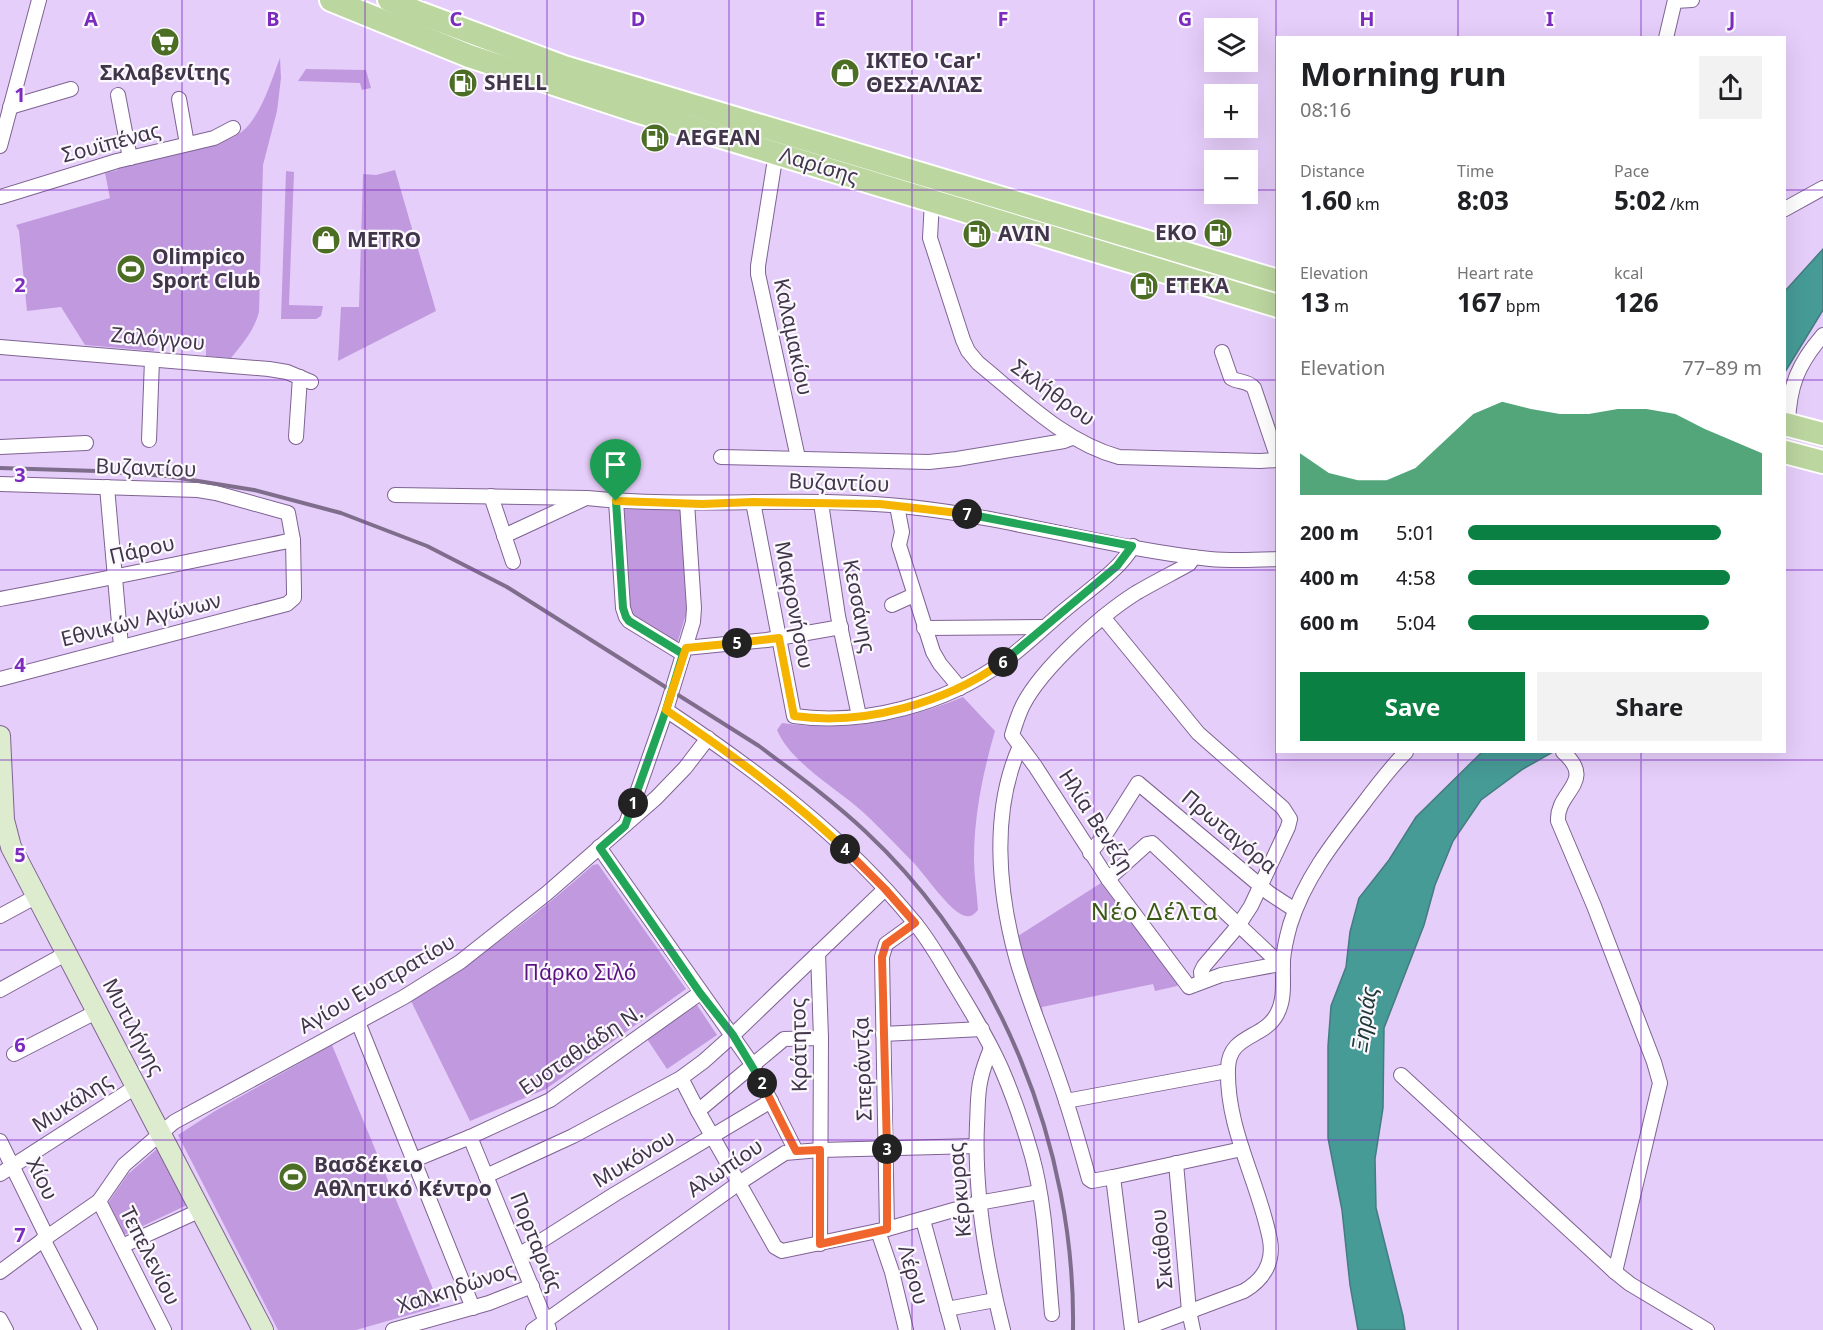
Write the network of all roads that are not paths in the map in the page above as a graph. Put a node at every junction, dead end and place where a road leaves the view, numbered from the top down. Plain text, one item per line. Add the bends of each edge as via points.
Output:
1 (39, 0) edge
2 (331, 0) edge
3 (389, 0) edge
4 (1692, 0) edge
5 (1675, 1) edge
6 (1666, 36) edge
7 (71, 89) dead end
8 (14, 93) junction
9 (118, 95) dead end
10 (0, 96) edge
11 (179, 99) dead end
12 (10, 107) junction
13 (233, 128) dead end
14 (187, 144) junction
15 (0, 146) edge
16 (776, 153) junction
17 (130, 158) junction
18 (1823, 188) edge
19 (0, 197) edge
20 (932, 201) junction
21 (1786, 208) edge
22 (1276, 280) edge
23 (1276, 305) edge
24 (1823, 335) edge
25 (0, 347) edge
26 (1222, 351) dead end
27 (152, 360) junction
28 (1786, 424) edge
29 (1823, 434) edge
30 (296, 437) dead end
31 (1072, 438) junction
32 (149, 440) dead end
33 (86, 444) dead end
34 (0, 447) edge
35 (1786, 452) edge
36 (1276, 453) edge
37 (721, 457) dead end
38 (798, 458) junction
39 (1276, 459) edge
40 (1823, 462) edge
41 (0, 484) edge
42 (107, 487) junction
43 (395, 495) dead end
44 (491, 496) junction
45 (587, 498) junction
46 (616, 501) junction
47 (753, 502) junction
48 (687, 503) junction
49 (821, 503) junction
50 (897, 506) junction
51 (504, 536) junction
52 (294, 540) junction
53 (1132, 546) junction
54 (1194, 557) junction
55 (1276, 560) edge
56 (513, 562) dead end
57 (114, 578) junction
58 (914, 595) junction
59 (0, 599) edge
60 (892, 605) dead end
61 (1103, 617) junction
62 (841, 627) junction
63 (1044, 627) junction
64 (924, 628) junction
65 (779, 638) junction
66 (121, 646) junction
67 (684, 651) junction
68 (0, 679) edge
69 (960, 688) junction
70 (666, 710) junction
71 (858, 716) junction
72 (0, 735) edge
73 (708, 738) junction
74 (1016, 741) junction
75 (1405, 753) edge
76 (1564, 753) edge
77 (625, 826) junction
78 (3, 836) edge
79 (600, 848) junction
80 (1090, 853) junction
81 (1108, 879) junction
82 (1262, 887) junction
83 (885, 889) junction
84 (38, 896) junction
85 (1295, 910) junction
86 (0, 916) edge
87 (915, 923) junction
88 (1238, 926) junction
89 (68, 953) junction
90 (818, 953) junction
91 (1282, 964) junction
92 (1202, 981) junction
93 (0, 990) edge
94 (700, 993) junction
95 (98, 1011) junction
96 (358, 1022) junction
97 (982, 1029) junction
98 (883, 1034) junction
99 (733, 1035) junction
100 (821, 1038) junction
101 (991, 1048) junction
102 (14, 1054) dead end
103 (752, 1064) junction
104 (1227, 1071) junction
105 (1401, 1075) dead end
106 (681, 1078) junction
107 (137, 1086) junction
108 (771, 1101) junction
109 (1066, 1101) junction
110 (698, 1111) junction
111 (161, 1132) junction
112 (712, 1136) junction
113 (470, 1137) junction
114 (0, 1141) edge
115 (976, 1146) junction
116 (886, 1148) junction
117 (1242, 1149) junction
118 (820, 1150) junction
119 (796, 1151) junction
120 (414, 1160) junction
121 (1176, 1163) junction
122 (13, 1167) junction
123 (0, 1174) edge
124 (486, 1176) junction
125 (1113, 1177) junction
126 (739, 1183) junction
127 (1039, 1192) junction
128 (99, 1201) junction
129 (978, 1203) junction
130 (201, 1210) junction
131 (923, 1220) junction
132 (883, 1230) junction
133 (45, 1238) junction
134 (820, 1244) junction
135 (122, 1246) junction
136 (519, 1255) junction
137 (0, 1272) edge
138 (1615, 1272) junction
139 (531, 1286) junction
140 (995, 1300) junction
141 (473, 1308) junction
142 (948, 1309) junction
143 (1189, 1311) junction
144 (1052, 1314) dead end
145 (0, 1319) edge
146 (423, 1326) edge
147 (547, 1326) edge
148 (6, 1330) edge
149 (90, 1330) edge
150 (164, 1330) edge
151 (263, 1330) edge
152 (393, 1330) edge
153 (533, 1330) edge
154 (906, 1330) edge
155 (953, 1330) edge
156 (1003, 1330) edge
157 (1132, 1330) edge
158 (1140, 1330) edge
159 (1193, 1330) edge
160 (1707, 1330) edge

1 - 8 street
2 - 16 main road, Λαρίσης via 469,56
3 - 22 main road, Λαρίσης via 564,67
4 - 5 street
5 - 6 street
7 - 12 street
8 - 10 street
8 - 12 street
9 - 17 street
11 - 14 street
12 - 15 street
13 - 14 street, Σουϊπένας via 214,138
14 - 17 street, Σουϊπένας
16 - 20 main road, Λαρίσης
16 - 38 street, Καλαμακίου via 758,274
17 - 19 street, Σουϊπένας
18 - 21 street
20 - 23 main road, Λαρίσης
20 - 31 street, Σκλήθρου via 932,245 968,351
24 - 28 street via 1797,373
25 - 27 street, Ζαλόγγου
26 - 36 street via 1231,378 1254,388
27 - 30 street, Ζαλόγγου via 269,369 305,380
27 - 32 street
28 - 29 main road
31 - 38 street via 942,462
31 - 39 street, Σκλήθρου via 1119,457
33 - 34 street
35 - 40 main road
37 - 38 street
41 - 42 street, Βυζαντίου
42 - 52 street, Βυζαντίου via 208,491 288,513
42 - 57 street
43 - 44 street, Βυζαντίου
44 - 45 street, Βυζαντίου
44 - 51 street
45 - 46 street, Βυζαντίου
45 - 51 street
46 - 48 street, Βυζαντίου
46 - 67 street via 626,617
47 - 48 street, Βυζαντίου
47 - 49 street, Βυζαντίου
47 - 65 street, Μακρονήσου
48 - 67 street, Αγίου Ευστρατίου via 694,612
49 - 50 street, Βυζαντίου
49 - 62 street, Κεσσάνης
50 - 53 street, Βυζαντίου via 978,516
50 - 58 street via 902,532 899,545
51 - 56 street
52 - 57 street, Πάρου
52 - 66 street, Εθνικών Αγώνων via 291,602
53 - 54 street, Βυζαντίου
53 - 63 street via 1117,566
54 - 55 street, Βυζαντίου
54 - 61 street via 1189,564 1136,593
57 - 59 street, Πάρου
57 - 66 street
58 - 60 street
58 - 64 street
61 - 74 street via 1040,681 1023,705
61 - 82 street via 1198,733 1288,815 1290,823
62 - 65 street
62 - 71 street, Κεσσάνης
63 - 64 street
63 - 69 street via 1005,661
64 - 69 street via 936,657
65 - 67 street
65 - 71 street, Μακρονήσου via 794,716
66 - 68 street, Εθνικών Αγώνων
67 - 70 street, Αγίου Ευστρατίου
69 - 71 street via 910,706
70 - 73 street
70 - 77 street, Αγίου Ευστρατίου
72 - 78 street, Μυτιλήνης
73 - 77 street, Αγίου Ευστρατίου via 669,785
73 - 83 street via 793,802
74 - 80 street, Ηλία Βενέζη
74 - 109 street via 1000,851 1012,939
75 - 85 street via 1332,844
76 - 138 street via 1572,760 1577,775 1559,808 1558,821 1660,1083
77 - 79 street, Αγίου Ευστρατίου
78 - 84 street, Μυτιλήνης
79 - 94 street
79 - 96 street, Αγίου Ευστρατίου via 460,962
80 - 81 street, Ηλία Βενέζη
80 - 82 street, Πρωταγόρα via 1138,783
81 - 88 street via 1152,843
81 - 92 street, Ηλία Βενέζη via 1189,987
82 - 85 street, Πρωταγόρα
82 - 88 street
83 - 87 street
83 - 90 street
84 - 86 street
84 - 89 street, Μυτιλήνης
85 - 91 street
87 - 97 street
87 - 98 street, Σπεράντζα via 886,944 882,953
88 - 91 street
88 - 92 street via 1204,966
89 - 93 street
89 - 95 street, Μυτιλήνης
90 - 99 street
90 - 100 street, Κράτητος
91 - 92 street
91 - 104 street via 1283,996 1277,1013 1264,1028 1233,1048
94 - 99 street
94 - 113 street, Ευσταθιάδη Ν. via 550,1100
95 - 102 street
95 - 107 street, Μυτιλήνης
96 - 111 street, Αγίου Ευστρατίου
96 - 120 street
97 - 98 street
97 - 101 street
98 - 116 street, Σπεράντζα
99 - 103 street
99 - 106 street
100 - 103 street via 784,1038
100 - 118 street, Κράτητος
101 - 115 street, Κέρκυρας via 979,1089
101 - 127 street via 1032,1157
103 - 108 street
103 - 110 street
104 - 109 street
104 - 117 street
105 - 138 street
106 - 110 street
106 - 124 street via 573,1136
107 - 111 street, Μυτιλήνης
107 - 122 street, Μυκάλης
108 - 112 street, Μυκόνου
108 - 119 street
109 - 125 street via 1089,1179
110 - 112 street
111 - 128 street, Αγίου Ευστρατίου via 124,1165
111 - 130 street, Μυτιλήνης
112 - 126 street
112 - 136 street, Μυκόνου
113 - 120 street, Ευσταθιάδη Ν.
113 - 124 street, Πορταριάς
114 - 122 street, Χίου
115 - 116 street, Αλωπίου
115 - 129 street, Κέρκυρας
116 - 118 street, Αλωπίου
116 - 132 street, Σπεράντζα
117 - 121 street
117 - 143 street via 1269,1236 1269,1264 1261,1278 1244,1291
118 - 119 street, Αλωπίου
118 - 134 street, Κράτητος
119 - 126 street, Αλωπίου via 784,1153
120 - 141 street
121 - 125 street
121 - 143 street, Σκιάθου
122 - 123 street, Μυκάλης
122 - 133 street, Χίου
124 - 136 street, Πορταριάς
125 - 157 street
126 - 134 street via 778,1250
126 - 147 street, Αλωπίου
127 - 129 street
127 - 144 street
128 - 133 street
128 - 135 street, Τεπελενίου
129 - 131 street
129 - 140 street, Κέρκυρας
130 - 135 street
130 - 151 street, Μυτιλήνης
131 - 132 street
131 - 142 street
132 - 134 street
132 - 154 street, Λέρου
133 - 137 street
133 - 149 street, Χίου
135 - 150 street, Τεπελενίου
136 - 139 street, Πορταριάς
138 - 160 street
139 - 141 street, Χαλκηδώνος
139 - 147 street, Πορταριάς
140 - 142 street
140 - 156 street, Κέρκυρας
141 - 146 street, Χαλκηδώνος
142 - 155 street
143 - 158 street
143 - 159 street, Σκιάθου
145 - 148 street
146 - 152 street, Χαλκηδώνος
147 - 153 street, Αλωπίου

